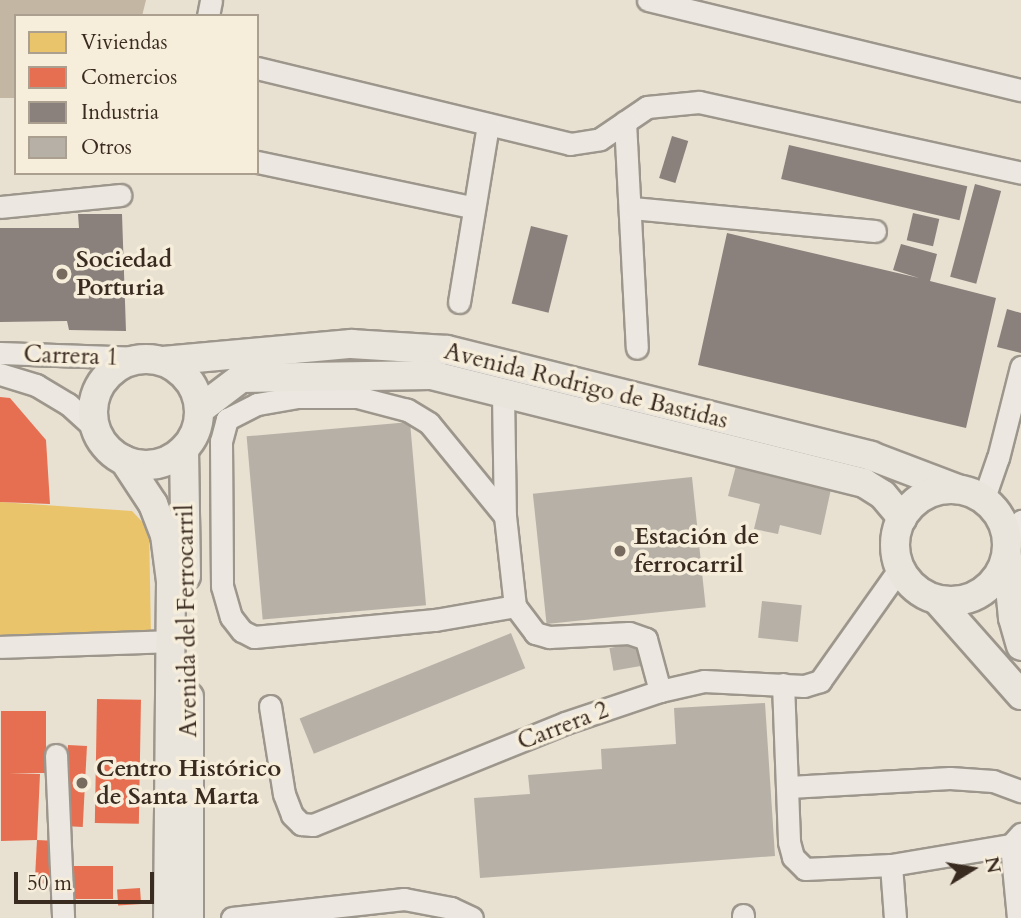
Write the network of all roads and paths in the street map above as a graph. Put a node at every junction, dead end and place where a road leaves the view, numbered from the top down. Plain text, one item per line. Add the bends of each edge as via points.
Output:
1 (648, 0) edge
2 (259, 68) edge
3 (1021, 90) edge
4 (625, 122) junction
5 (488, 124) junction
6 (259, 162) edge
7 (1020, 168) edge
8 (120, 195) dead end
9 (0, 207) edge
10 (471, 207) junction
11 (632, 208) junction
12 (875, 232) dead end
13 (459, 302) dead end
14 (637, 348) dead end
15 (0, 353) edge
16 (152, 359) junction
17 (1021, 367) edge
18 (0, 374) edge
19 (503, 393) junction
20 (199, 410) junction
21 (95, 428) junction
22 (184, 449) junction
23 (124, 460) junction
24 (969, 493) junction
25 (505, 516) junction
26 (902, 518) junction
27 (1012, 540) edge
28 (900, 568) junction
29 (937, 600) junction
30 (515, 606) junction
31 (171, 641) junction
32 (1021, 646) edge
33 (0, 647) edge
34 (783, 684) junction
35 (660, 691) junction
36 (1021, 695) edge
37 (270, 706) dead end
38 (56, 755) dead end
39 (789, 788) junction
40 (1021, 791) edge
41 (1016, 840) edge
42 (891, 865) junction
43 (405, 909) edge
44 (284, 915) edge
45 (63, 918) edge
46 (168, 918) edge
47 (189, 918) edge
48 (232, 918) edge
49 (472, 918) edge
50 (895, 918) edge
51 (1018, 918) edge

1 - 3 street
2 - 5 street
4 - 5 street via 600,139 570,144
4 - 7 street via 661,103 699,102
4 - 11 street
5 - 10 street
6 - 10 street
8 - 9 street
10 - 13 street
11 - 12 street
11 - 14 street
15 - 16 street, Carrera 1
16 - 20 main road via 188,380
16 - 21 main road via 118,365 101,382 93,404
16 - 24 main road, Avenida Rodrigo de Bastidas via 351,344 447,350 871,456
17 - 24 street via 986,492
18 - 21 street via 36,385
19 - 20 main road, Avenida Rodrigo de Bastidas via 431,375 241,378
19 - 25 street
19 - 26 main road, Avenida Rodrigo de Bastidas via 864,483 883,495
20 - 22 main road via 196,431
21 - 23 main road via 106,447
22 - 23 main road via 166,461 145,465
22 - 47 main road, Avenida del Ferrocarril
23 - 31 main road, Avenida del Ferrocarril via 153,504 165,535
24 - 26 main road via 926,495
24 - 27 main road via 999,515
25 - 30 street
25 - 30 street via 429,423 407,410 356,397 298,397 257,404 227,419 221,441 222,586 230,617 242,631 254,637 435,620
26 - 28 main road via 896,534
27 - 29 main road via 1000,573 973,598
27 - 32 main road via 1013,618
28 - 29 main road via 921,593
28 - 34 street, Carrera 2 via 830,672 804,686
29 - 36 main road
30 - 35 street via 535,633 549,637 629,633 646,639
31 - 33 street
31 - 46 main road, Avenida del Ferrocarril
34 - 35 street, Carrera 2 via 704,681
34 - 39 street
35 - 37 street, Carrera 2 via 565,723 313,825 301,824 292,815 284,794
38 - 45 street
39 - 40 street via 950,778 993,781
39 - 42 street via 789,842 793,857 805,869
41 - 42 street
41 - 51 street
42 - 50 street
43 - 44 street
43 - 49 street via 451,908
44 - 48 street

